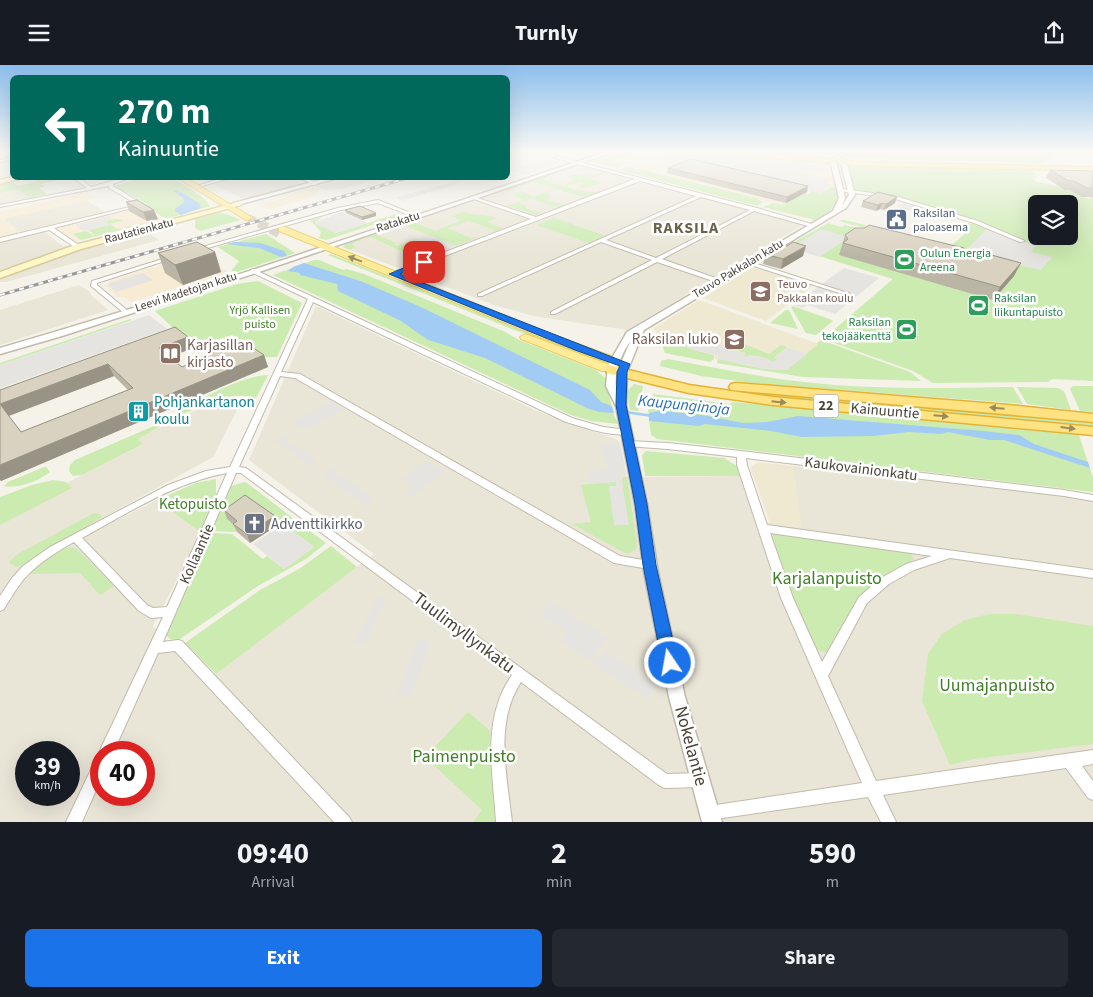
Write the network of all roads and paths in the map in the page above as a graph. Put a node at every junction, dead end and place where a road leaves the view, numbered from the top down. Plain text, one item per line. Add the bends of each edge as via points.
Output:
1 (86, 186) edge
2 (101, 186) edge
3 (112, 186) edge
4 (197, 186) edge
5 (204, 186) edge
6 (307, 186) edge
7 (505, 186) edge
8 (621, 186) edge
9 (668, 186) edge
10 (840, 186) edge
11 (850, 186) edge
12 (90, 189) junction
13 (841, 190) junction
14 (851, 191) junction
15 (701, 195) junction
16 (473, 197) junction
17 (233, 205) junction
18 (0, 206) edge
19 (754, 209) junction
20 (0, 210) edge
21 (836, 210) junction
22 (416, 216) junction
23 (253, 217) tunnel mouth
24 (536, 219) junction
25 (812, 225) junction
26 (50, 228) junction
27 (281, 231) tunnel mouth
28 (0, 240) edge
29 (600, 240) junction
30 (1022, 241) dead end
31 (76, 246) junction
32 (210, 246) joint
33 (319, 249) junction
34 (192, 251) edge
35 (174, 257) edge
36 (657, 259) junction
37 (749, 263) junction
38 (253, 271) junction
39 (0, 274) edge
40 (393, 274) junction
41 (719, 281) junction
42 (848, 294) dead end
43 (480, 295) dead end
44 (311, 300) junction
45 (126, 312) junction
46 (553, 313) dead end
47 (59, 334) junction
48 (0, 351) edge
49 (0, 357) edge
50 (618, 367) junction
51 (278, 373) junction
52 (1093, 418) edge
53 (1093, 431) edge
54 (628, 438) junction
55 (741, 454) junction
56 (233, 469) junction
57 (1093, 498) edge
58 (763, 527) junction
59 (75, 537) junction
60 (949, 554) junction
61 (650, 565) junction
62 (1093, 574) edge
63 (0, 606) edge
64 (171, 613) junction
65 (155, 648) junction
66 (519, 675) junction
67 (821, 676) junction
68 (112, 741) edge
69 (1093, 757) edge
70 (1069, 761) junction
71 (700, 780) junction
72 (90, 787) edge
73 (872, 789) junction
74 (1093, 793) edge
75 (711, 817) edge
76 (74, 822) edge
77 (344, 822) edge
78 (504, 822) edge
79 (889, 822) edge

1 - 12 street
2 - 12 street
3 - 26 street via 142,205
4 - 17 main road
5 - 17 main road
6 - 17 street, Rautatienkatu
7 - 16 street, Ratakatu
8 - 24 street
9 - 15 street
10 - 13 street
11 - 14 street
12 - 18 street
12 - 20 street
13 - 14 street
13 - 21 street via 842,201
14 - 21 street, Teuvo Pakkalan katu via 848,203
14 - 30 street via 898,198 976,222
15 - 19 street
15 - 29 street
16 - 22 street, Ratakatu
16 - 24 street
17 - 23 main road
17 - 31 main road, Rautatienkatu
19 - 25 street
19 - 36 street
21 - 25 street, Teuvo Pakkalan katu
22 - 32 street via 378,201
22 - 33 street, Ratakatu
24 - 40 street
25 - 37 street, Teuvo Pakkalan katu
26 - 28 street
26 - 31 street
27 - 33 main road
29 - 36 street
29 - 43 street
31 - 39 main road, Rautatienkatu
32 - 34 street
33 - 38 street, Leevi Madetojan katu
40 -> 33 main road, Kainuuntie
33 - 50 main road, Kainuuntie via 546,346
35 - 45 street via 94,282 94,286
36 - 41 street
36 - 46 street
37 - 41 street, Teuvo Pakkalan katu
37 - 42 street
38 - 44 street, Kaukovainionkatu
38 - 45 street, Leevi Madetojan katu
40 - 50 main road, Kainuuntie
41 - 50 street, Teuvo Pakkalan katu via 640,328
44 - 51 street, Kollaantie
44 - 54 street, Kaukovainionkatu via 569,420
45 - 47 street, Leevi Madetojan katu
47 - 48 street, Leevi Madetojan katu
47 - 49 street, Leevi Madetojan katu
52 -> 50 highway, Kainuuntie / 22 via 722,385
50 -> 53 highway, Kainuuntie / 22 via 689,389 773,401
50 - 54 street, Nokelantie
51 - 56 street, Kollaantie
51 - 61 street via 297,376 618,561
54 - 55 street, Kaukovainionkatu
54 - 61 street, Nokelantie
55 - 57 street, Kaukovainionkatu
55 - 58 street
56 - 59 street via 194,478
56 - 64 street, Kollaantie
56 - 66 street, Tuulimyllynkatu via 248,473
58 - 60 street
58 - 67 street
59 - 63 street via 25,570
59 - 64 street via 143,608 151,613
60 - 62 street
60 - 67 street via 910,567 885,581 863,601
61 - 71 street, Nokelantie via 677,697
64 - 65 street, Kollaantie
65 - 68 street, Kollaantie
65 - 77 street via 178,645
66 - 71 street, Tuulimyllynkatu via 665,781
66 - 78 street via 504,695 499,711
67 - 73 street
69 - 70 street
70 - 73 street
70 - 74 street
71 - 75 street, Nokelantie
72 - 76 street
73 - 75 street
73 - 79 street

